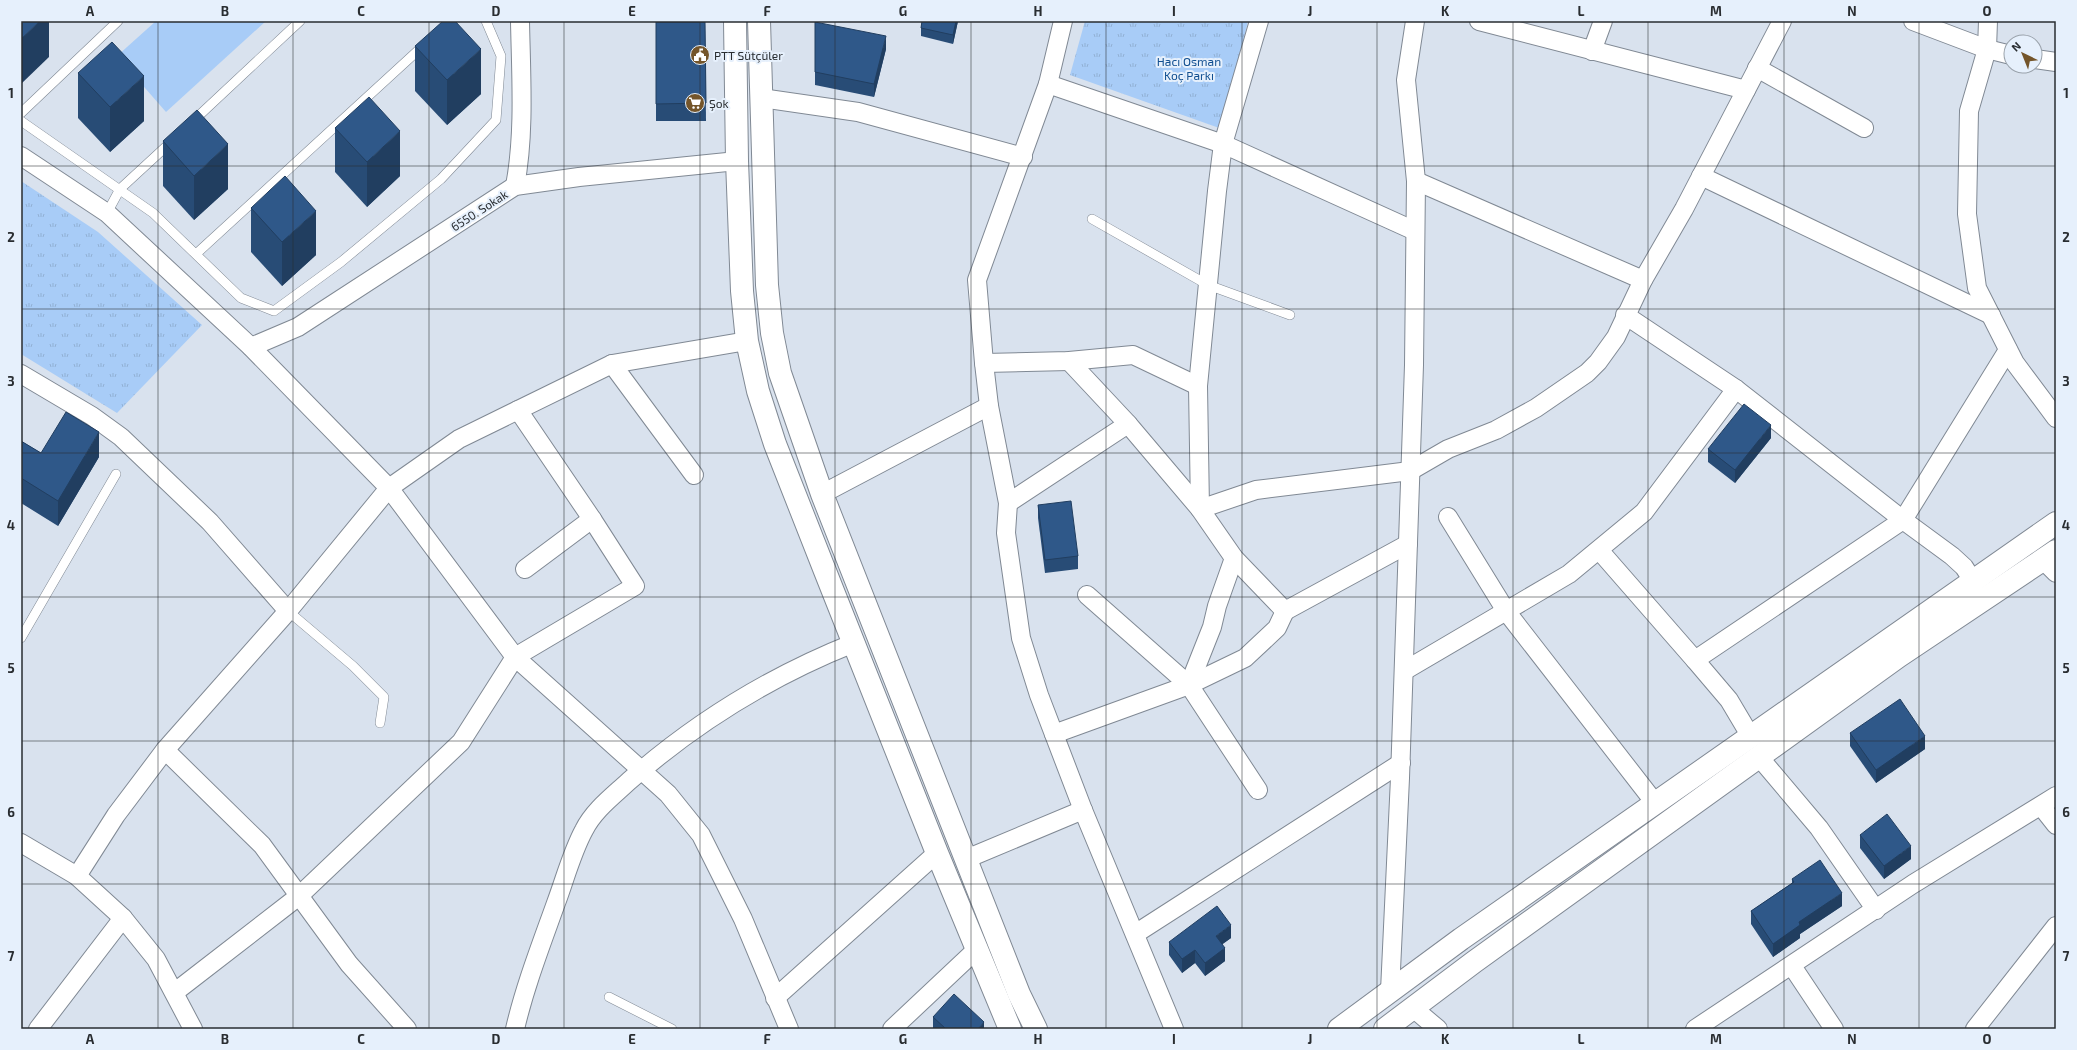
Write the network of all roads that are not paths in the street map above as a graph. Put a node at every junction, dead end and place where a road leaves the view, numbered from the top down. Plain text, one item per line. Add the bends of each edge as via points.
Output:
1 (118, 21) edge
2 (300, 21) edge
3 (486, 21) edge
4 (520, 21) edge
5 (735, 21) edge
6 (759, 21) edge
7 (1063, 21) edge
8 (1259, 21) edge
9 (1415, 21) edge
10 (1479, 21) edge
11 (1603, 21) edge
12 (1782, 21) edge
13 (1913, 21) edge
14 (1988, 21) edge
15 (433, 37) edge
16 (1987, 49) junction
17 (1592, 51) junction
18 (2003, 53) edge
19 (2043, 60) edge
20 (2056, 62) edge
21 (1757, 68) junction
22 (1048, 84) junction
23 (1746, 90) junction
24 (761, 98) junction
25 (21, 113) edge
26 (21, 121) edge
27 (1864, 128) dead end
28 (1223, 144) junction
29 (21, 156) edge
30 (1023, 157) junction
31 (737, 161) junction
32 (1701, 176) junction
33 (1416, 180) junction
34 (515, 186) junction
35 (120, 189) junction
36 (107, 213) junction
37 (1092, 218) dead end
38 (1415, 231) junction
39 (196, 254) junction
40 (1642, 280) junction
41 (1208, 285) junction
42 (1290, 315) dead end
43 (1625, 316) junction
44 (1991, 316) junction
45 (747, 341) junction
46 (251, 347) junction
47 (2008, 350) junction
48 (1069, 361) junction
49 (984, 363) junction
50 (612, 364) junction
51 (21, 374) edge
52 (1198, 386) junction
53 (1736, 389) junction
54 (989, 406) junction
55 (518, 410) junction
56 (2056, 418) edge
57 (1128, 424) junction
58 (1410, 471) junction
59 (116, 474) dead end
60 (694, 475) dead end
61 (389, 488) junction
62 (822, 494) junction
63 (1008, 503) junction
64 (1200, 509) junction
65 (1448, 517) dead end
66 (592, 519) junction
67 (1903, 520) junction
68 (2056, 523) edge
69 (1408, 544) junction
70 (1599, 550) junction
71 (1234, 558) junction
72 (2052, 561) edge
73 (525, 569) dead end
74 (1973, 581) junction
75 (1087, 595) dead end
76 (288, 611) junction
77 (1285, 611) junction
78 (1506, 611) junction
79 (21, 638) edge
80 (854, 643) junction
81 (514, 657) junction
82 (1695, 660) junction
83 (1404, 671) junction
84 (1189, 685) junction
85 (380, 723) dead end
86 (1054, 734) junction
87 (1750, 737) junction
88 (165, 750) junction
89 (1759, 757) junction
90 (1401, 763) junction
91 (643, 769) junction
92 (1258, 790) dead end
93 (2056, 796) edge
94 (1655, 803) junction
95 (2041, 806) junction
96 (1083, 810) junction
97 (2056, 824) edge
98 (21, 843) edge
99 (937, 853) junction
100 (966, 859) junction
101 (77, 876) junction
102 (299, 896) junction
103 (1876, 910) junction
104 (123, 918) junction
105 (2056, 926) edge
106 (1135, 934) junction
107 (976, 950) junction
108 (1792, 966) junction
109 (1390, 991) junction
110 (175, 992) junction
111 (609, 997) dead end
112 (775, 998) junction
113 (1413, 1008) junction
114 (788, 1028) edge
115 (38, 1029) edge
116 (193, 1029) edge
117 (407, 1029) edge
118 (515, 1029) edge
119 (672, 1029) edge
120 (892, 1029) edge
121 (1010, 1029) edge
122 (1036, 1029) edge
123 (1174, 1029) edge
124 (1339, 1029) edge
125 (1385, 1029) edge
126 (1438, 1029) edge
127 (1695, 1029) edge
128 (1834, 1029) edge
129 (1975, 1029) edge

1 - 25 lane
2 - 35 lane
3 - 39 lane via 501,56 496,120 441,179 340,262 274,311 241,298
4 - 34 street via 519,163
5 - 31 main road
6 - 24 main road
7 - 22 street
8 - 28 street
9 - 33 street via 1406,80
10 - 17 street
11 - 17 street
12 - 21 street
13 - 16 street
14 - 16 street
15 - 39 lane
16 - 18 street
16 - 44 street via 1969,111 1967,214 1977,288
17 - 23 street
19 - 20 street
21 - 23 street
21 - 27 street
22 - 28 street
22 - 30 street
23 - 32 street
24 - 30 street via 858,112
24 - 62 main road via 767,285 772,333 780,373
26 - 35 lane
28 - 38 street
28 - 41 street
29 - 36 street
30 - 49 street via 977,280
31 - 34 street, 6550. Sokak
31 - 45 main road via 742,291
32 - 40 street
32 - 44 street
33 - 38 street
33 - 40 street
34 - 46 street, 6550. Sokak via 298,327
35 - 36 lane
35 - 39 lane via 153,213
36 - 46 street
37 - 41 lane
38 - 58 street
40 - 43 street
41 - 42 lane
41 - 52 street
43 - 53 street
43 - 58 street via 1616,336 1598,362 1580,377 1536,408 1496,430 1448,449
44 - 47 street
45 - 50 street
45 - 80 main road via 758,391 775,444
46 - 61 street
47 - 56 street
47 - 67 street
48 - 49 street
48 - 52 street via 1133,355
48 - 57 street
49 - 54 street
50 - 55 street
50 - 60 street
51 - 76 street via 92,416 121,437 210,522
52 - 64 street
53 - 67 street
53 - 70 street via 1644,512
54 - 62 street
54 - 63 street
55 - 61 street via 459,439
55 - 66 street
57 - 63 street
57 - 64 street
58 - 64 street via 1256,490
58 - 69 street
59 - 79 lane
61 - 76 street
61 - 81 street
62 - 100 main road
63 - 86 street via 1006,533 1021,638
64 - 71 street
65 - 78 street
66 - 73 street
66 - 81 street via 635,586
67 - 74 street via 1952,556 1964,567
67 - 82 street
68 - 74 main road
69 - 77 street
69 - 83 street
70 - 78 street via 1569,574
70 - 82 street
71 - 77 street
71 - 84 street via 1212,627
72 - 89 main road via 1899,656
74 - 87 main road
75 - 84 street
76 - 85 lane via 353,666 384,697
76 - 88 street
77 - 84 street via 1277,628 1245,658
78 - 83 street
78 - 94 street
80 - 91 street via 779,675 715,714
80 - 99 main road
81 - 91 street
81 - 102 street via 461,742
82 - 87 street via 1729,700
83 - 90 street
84 - 86 street
84 - 92 street
86 - 96 street
87 - 94 main road
88 - 101 street via 116,815
88 - 102 street via 262,845
89 - 103 street via 1818,828
89 - 113 main road
90 - 106 street
90 - 109 street
91 - 112 street via 668,794 701,835 744,919
91 - 118 street via 600,807 584,829 521,1002
93 - 95 street
94 - 109 main road
95 - 97 street
95 - 103 street via 1913,884
96 - 100 street
96 - 106 street
98 - 101 street
99 - 107 main road
99 - 112 street
100 - 122 main road via 1019,994
101 - 104 street
102 - 110 street
102 - 117 street via 349,964
103 - 108 street
104 - 110 street via 156,959
104 - 115 street
105 - 129 street
106 - 123 street
107 - 120 street
107 - 121 main road
108 - 127 street
108 - 128 street
109 - 124 main road
110 - 116 street
111 - 119 lane
112 - 114 street
113 - 125 main road
113 - 126 street

